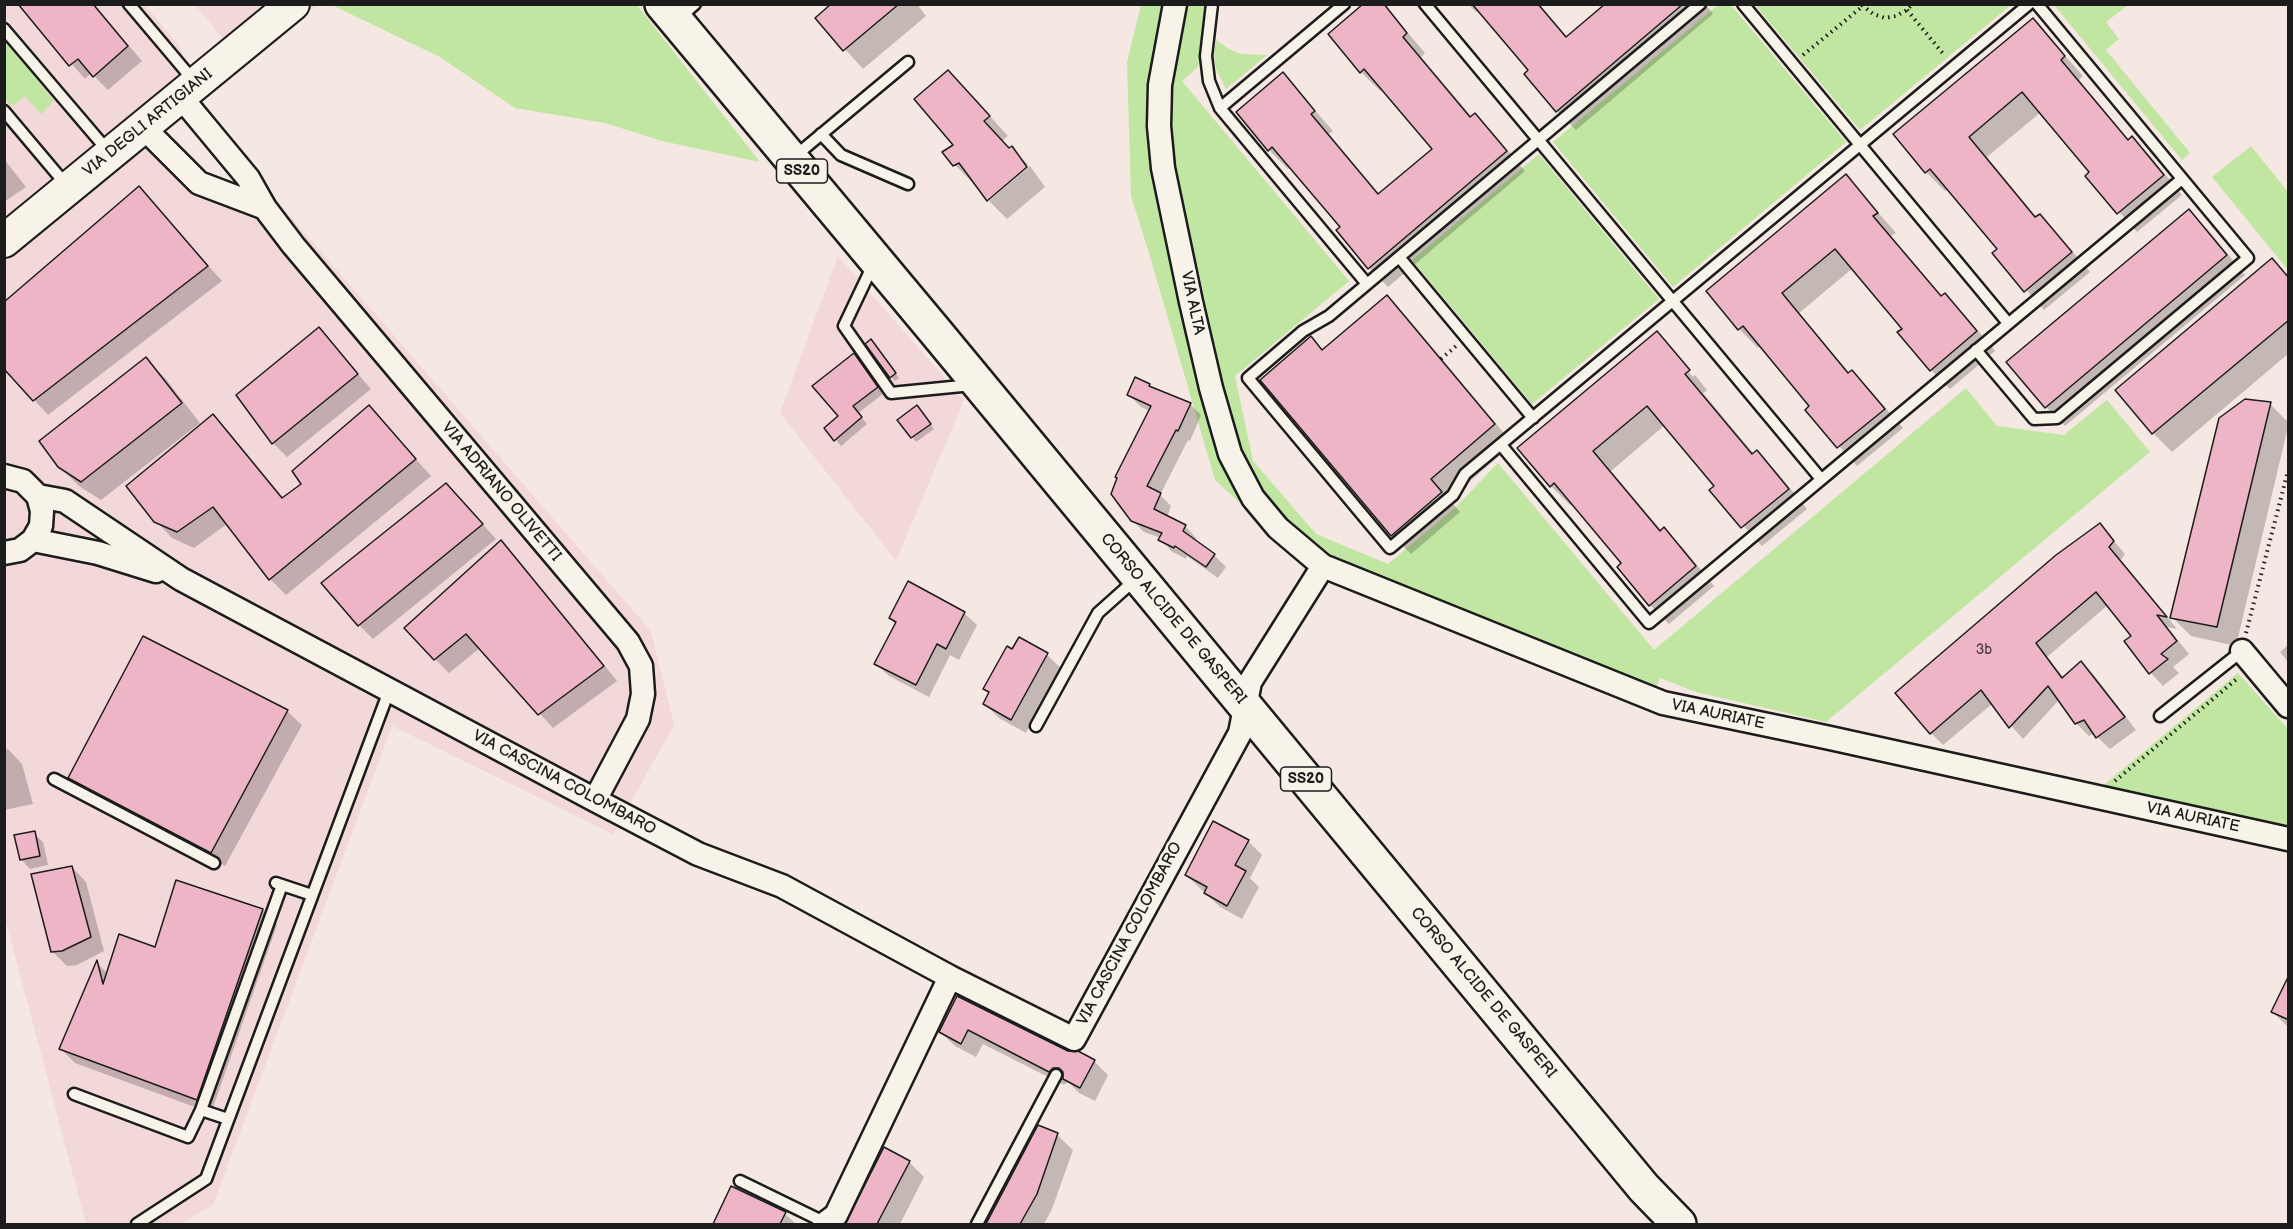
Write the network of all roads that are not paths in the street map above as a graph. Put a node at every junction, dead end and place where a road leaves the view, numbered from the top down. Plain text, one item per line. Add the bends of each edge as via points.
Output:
1 (129, 4) edge
2 (292, 4) edge
3 (1175, 4) edge
4 (1212, 4) edge
5 (1344, 4) edge
6 (1425, 4) edge
7 (1700, 4) edge
8 (1743, 4) edge
9 (2029, 4) edge
10 (2037, 4) edge
11 (673, 9) edge
12 (4, 29) edge
13 (908, 62) dead end
14 (188, 90) junction
15 (1221, 108) junction
16 (4, 111) edge
17 (143, 127) junction
18 (821, 134) junction
19 (1538, 140) junction
20 (1860, 145) junction
21 (111, 153) junction
22 (792, 159) junction
23 (2182, 179) junction
24 (908, 184) dead end
25 (69, 188) junction
26 (265, 208) junction
27 (4, 241) edge
28 (1399, 257) junction
29 (876, 260) junction
30 (1367, 284) junction
31 (1673, 301) junction
32 (2008, 323) junction
33 (1976, 350) junction
34 (979, 384) junction
35 (1533, 418) junction
36 (1501, 445) junction
37 (4, 458) edge
38 (1821, 479) junction
39 (22, 484) edge
40 (33, 540) junction
41 (4, 553) edge
42 (1323, 566) junction
43 (1139, 577) junction
44 (181, 579) junction
45 (2248, 658) joint
46 (388, 691) junction
47 (1244, 705) junction
48 (2289, 706) edge
49 (2160, 716) dead end
50 (1035, 726) dead end
51 (54, 779) dead end
52 (595, 800) junction
53 (2289, 839) edge
54 (214, 862) dead end
55 (312, 895) junction
56 (950, 977) junction
57 (1056, 1075) dead end
58 (74, 1094) dead end
59 (201, 1110) junction
60 (228, 1119) junction
61 (740, 1181) dead end
62 (137, 1224) edge
63 (825, 1224) edge
64 (977, 1224) edge
65 (1679, 1224) edge

1 - 14 lane
2 - 14 main road, VIA DEGLI ARTIGIANI
3 - 42 street, VIA ALTA via 1160,85 1159,126 1163,168 1211,388 1230,454 1253,498 1278,528
4 - 15 lane via 1206,56 1209,81
5 - 15 lane
6 - 19 lane
7 - 19 lane
8 - 20 lane
9 - 20 lane
10 - 23 lane
11 - 22 main road, CORSO ALCIDE DE GASPERI / SS20
12 - 21 lane
13 - 18 lane
14 - 17 main road, VIA DEGLI ARTIGIANI
14 - 26 street, VIA ADRIANO OLIVETTI
15 - 30 lane
16 - 25 lane
17 - 21 main road, VIA DEGLI ARTIGIANI
17 - 26 street via 199,183
18 - 22 lane
18 - 24 lane via 841,155
19 - 28 lane
19 - 31 lane
20 - 31 lane
20 - 32 lane
21 - 25 main road, VIA DEGLI ARTIGIANI
22 - 29 main road, CORSO ALCIDE DE GASPERI / SS20
23 - 32 lane
23 - 33 lane via 2248,258 2057,418 2034,419
25 - 27 main road, VIA DEGLI ARTIGIANI
26 - 52 street, VIA ADRIANO OLIVETTI via 628,642 641,666 643,694 638,719
28 - 30 lane
28 - 35 lane
29 - 34 main road, CORSO ALCIDE DE GASPERI / SS20
29 - 34 lane via 844,326 891,393
30 - 36 lane via 1248,378 1390,548 1453,495 1466,474
31 - 35 lane
31 - 38 lane
32 - 33 lane
33 - 38 lane
34 - 43 main road, CORSO ALCIDE DE GASPERI / SS20
35 - 36 lane
36 - 38 lane via 1649,622
37 - 39 street
39 - 40 street via 42,511 41,526
39 - 44 street, VIA CASCINA COLOMBARO via 65,501
40 - 41 street via 20,550
40 - 44 street, VIA CASCINA COLOMBARO via 98,553
42 - 47 street via 1250,682
42 - 53 street, VIA AURIATE via 1663,703
43 - 47 main road, CORSO ALCIDE DE GASPERI / SS20
43 - 50 lane via 1098,613
44 - 46 street, VIA CASCINA COLOMBARO
45 - 48 street
45 - 49 lane
46 - 52 street, VIA CASCINA COLOMBARO
46 - 55 lane
47 - 56 street, VIA CASCINA COLOMBARO via 1240,733 1072,1043
47 - 65 main road, CORSO ALCIDE DE GASPERI / SS20 via 1637,1179
51 - 54 lane
52 - 56 street, VIA CASCINA COLOMBARO via 698,854 782,886
55 - 59 lane via 279,884
55 - 60 lane
56 - 63 street via 836,1215
57 - 64 lane
58 - 59 lane via 188,1137
59 - 60 lane
60 - 62 lane via 206,1179
61 - 63 lane

